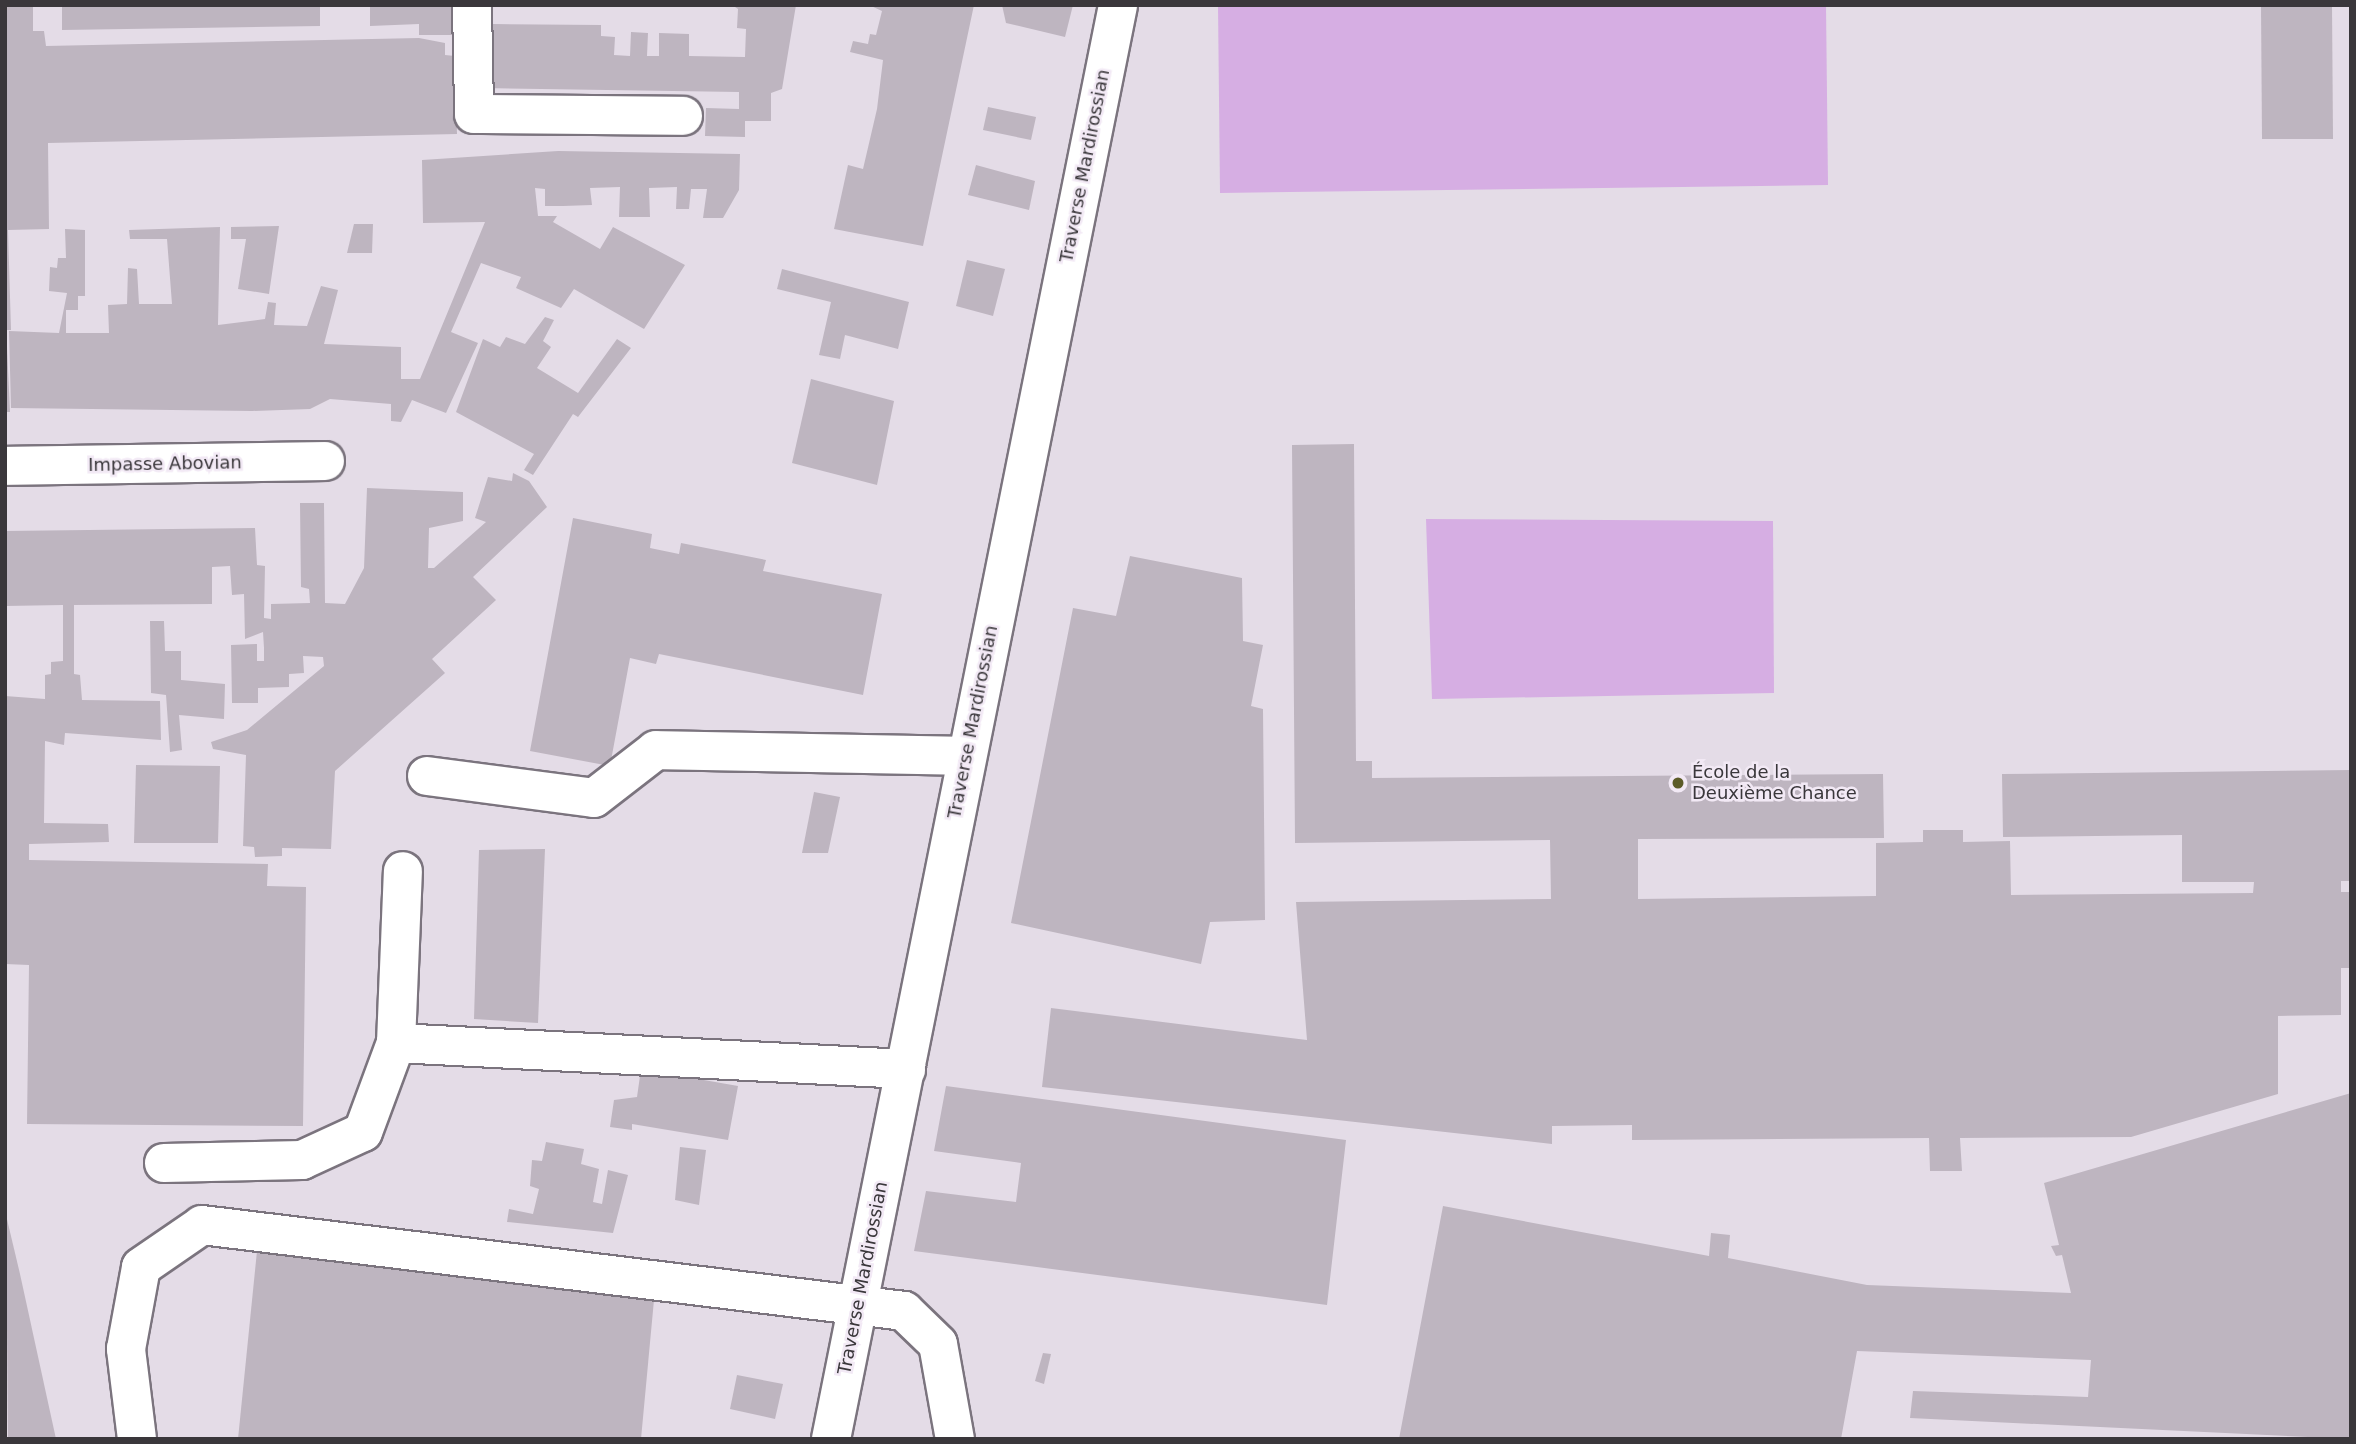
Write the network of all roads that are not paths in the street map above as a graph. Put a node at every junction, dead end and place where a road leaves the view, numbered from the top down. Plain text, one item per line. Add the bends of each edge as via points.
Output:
1 (472, 5) edge
2 (1118, 5) edge
3 (683, 116) dead end
4 (325, 461) dead end
5 (5, 466) edge
6 (966, 756) junction
7 (427, 776) dead end
8 (403, 871) dead end
9 (396, 1043) junction
10 (906, 1069) junction
11 (164, 1163) dead end
12 (857, 1302) junction
13 (137, 1439) edge
14 (831, 1439) edge
15 (955, 1439) edge

1 - 3 street via 474,114
2 - 6 street, Traverse Mardirossian
4 - 5 street, Impasse Abovian
6 - 7 street via 656,750 594,798
6 - 10 street, Traverse Mardirossian
8 - 9 street
9 - 10 street
9 - 11 street via 363,1132 302,1160
10 - 12 street, Traverse Mardirossian
12 - 13 street via 202,1225 141,1267 126,1349
12 - 14 street, Traverse Mardirossian
12 - 15 street via 904,1311 938,1344

